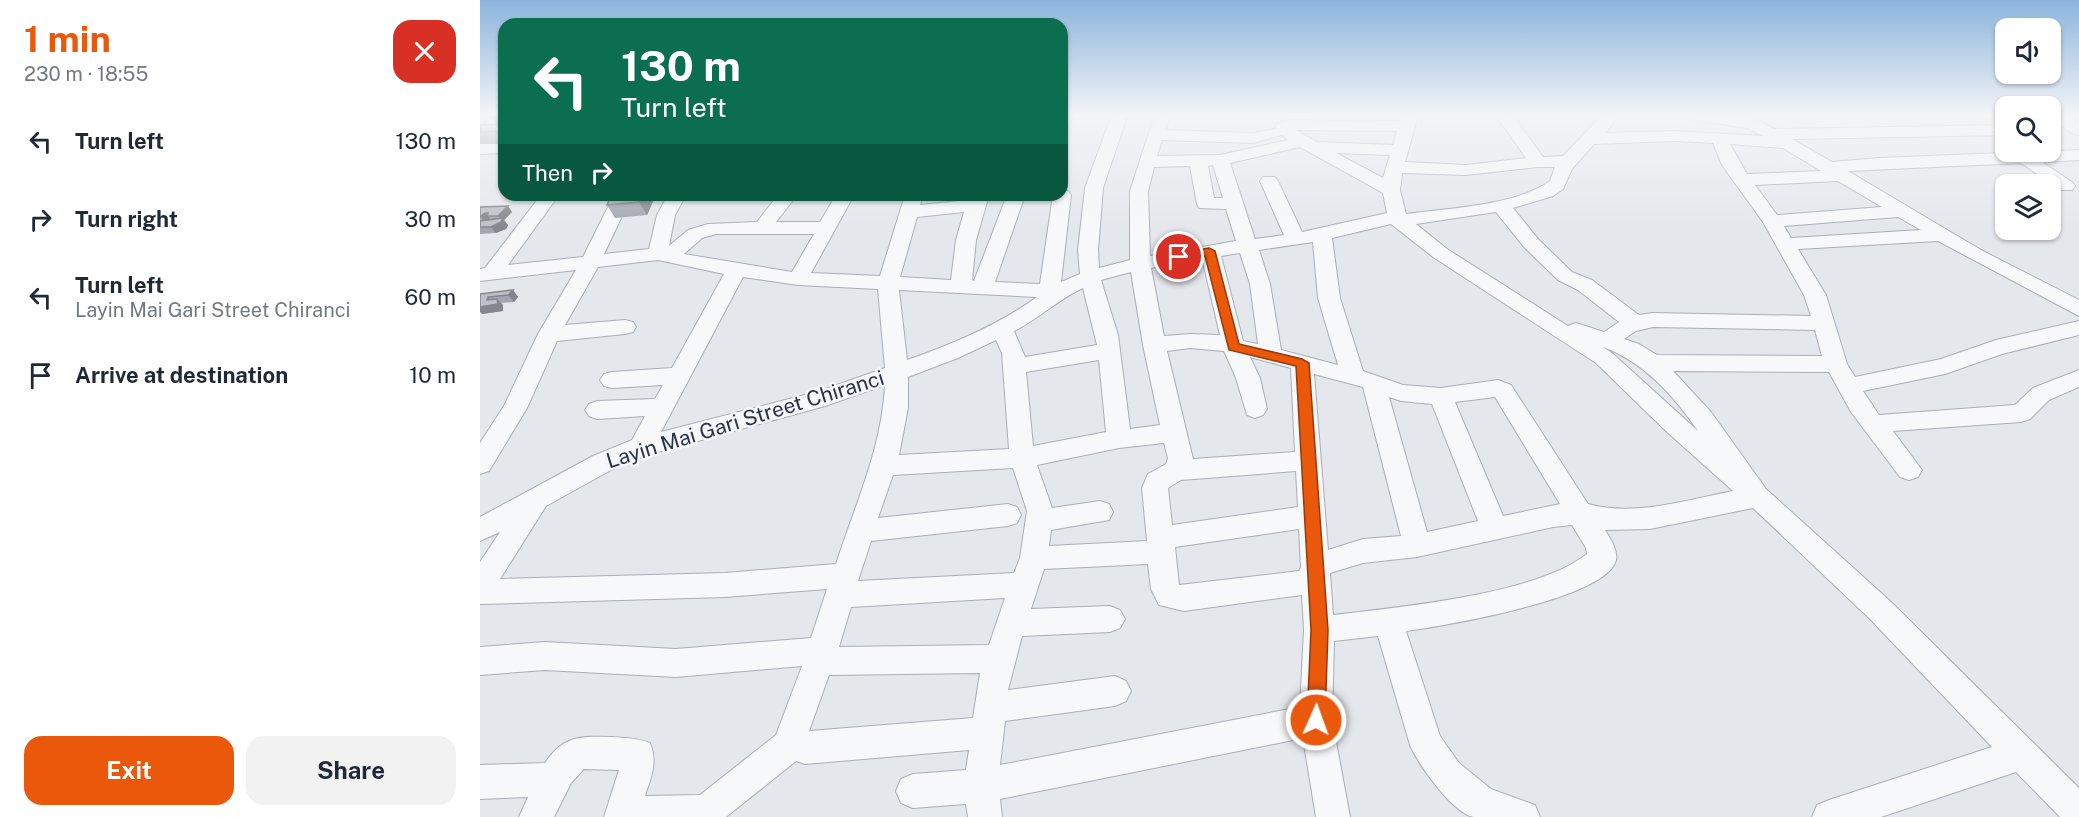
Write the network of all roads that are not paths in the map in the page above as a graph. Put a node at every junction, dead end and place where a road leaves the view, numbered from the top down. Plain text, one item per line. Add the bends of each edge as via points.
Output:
1 (1107, 152) edge
2 (1150, 152) edge
3 (1256, 152) edge
4 (1322, 152) edge
5 (1353, 152) edge
6 (1400, 152) edge
7 (1531, 152) edge
8 (1576, 152) edge
9 (1724, 152) edge
10 (1803, 152) edge
11 (2079, 155) edge
12 (2061, 156) edge
13 (1398, 158) junction
14 (1995, 159) edge
15 (1220, 160) junction
16 (1571, 160) junction
17 (1197, 161) junction
18 (1147, 162) junction
19 (1538, 162) junction
20 (2031, 162) edge
21 (1836, 172) junction
22 (1741, 180) junction
23 (1269, 182) dead end
24 (2066, 186) dead end
25 (1094, 188) junction
26 (1068, 190) edge
27 (1391, 190) junction
28 (545, 201) edge
29 (620, 201) edge
30 (674, 201) edge
31 (783, 201) edge
32 (842, 201) edge
33 (961, 201) edge
34 (978, 201) edge
35 (1014, 201) edge
36 (1061, 201) edge
37 (1233, 203) junction
38 (911, 204) edge
39 (1500, 205) junction
40 (1903, 211) junction
41 (1396, 220) junction
42 (1772, 221) junction
43 (762, 228) junction
44 (827, 228) junction
45 (1001, 234) junction
46 (1322, 235) junction
47 (1942, 235) junction
48 (967, 236) junction
49 (1296, 239) junction
50 (1784, 243) junction
51 (1248, 246) junction
52 (1209, 251) junction
53 (664, 255) junction
54 (591, 261) junction
55 (1140, 264) junction
56 (736, 271) junction
57 (486, 274) edge
58 (1090, 277) junction
59 (798, 279) junction
60 (888, 283) junction
61 (961, 287) junction
62 (982, 288) junction
63 (1054, 291) junction
64 (2079, 309) edge
65 (1543, 321) junction
66 (1635, 323) junction
67 (1824, 323) junction
68 (626, 327) dead end
69 (1002, 328) junction
70 (2079, 328) edge
71 (549, 334) junction
72 (1609, 340) junction
73 (1154, 345) junction
74 (1234, 347) junction
75 (1109, 351) junction
76 (1271, 356) junction
77 (1302, 363) junction
78 (1653, 363) junction
79 (1836, 364) junction
80 (1015, 366) junction
81 (897, 371) junction
82 (678, 376) junction
83 (2079, 378) edge
84 (1363, 379) junction
85 (612, 380) dead end
86 (1849, 386) junction
87 (1441, 396) junction
88 (662, 407) junction
89 (1256, 409) dead end
90 (597, 410) dead end
91 (1872, 424) junction
92 (1173, 433) junction
93 (1119, 439) junction
94 (641, 447) junction
95 (1022, 458) junction
96 (1308, 461) junction
97 (480, 464) edge
98 (884, 466) junction
99 (1176, 470) junction
100 (1909, 470) dead end
101 (1757, 497) junction
102 (538, 498) junction
103 (1100, 512) dead end
104 (1581, 513) junction
105 (1008, 515) dead end
106 (1312, 516) junction
107 (1039, 521) junction
108 (1494, 528) junction
109 (480, 530) edge
110 (860, 531) junction
111 (1162, 545) junction
112 (1417, 546) junction
113 (1316, 565) junction
114 (1029, 571) junction
115 (842, 585) junction
116 (480, 586) edge
117 (480, 592) edge
118 (1110, 619) dead end
119 (1388, 621) junction
120 (1011, 623) junction
121 (1319, 630) junction
122 (820, 656) junction
123 (1000, 659) junction
124 (480, 661) edge
125 (1115, 691) dead end
126 (1316, 720) junction
127 (989, 721) junction
128 (792, 742) junction
129 (2020, 754) junction
130 (555, 779) junction
131 (480, 782) edge
132 (913, 791) dead end
133 (983, 801) edge
134 (2079, 812) edge
135 (622, 815) edge
136 (706, 815) edge
137 (536, 817) edge
138 (1333, 817) edge
139 (1523, 817) edge
140 (1829, 817) edge

1 - 25 street
2 - 18 street
3 - 15 street
4 - 27 street
5 - 13 street
6 - 13 street
7 - 19 street
8 - 16 street, Layin Mai Gari Street Chiranci
9 - 22 street
10 - 21 street
11 - 12 street
13 - 19 street via 1466,170
13 - 27 street
14 - 21 street
15 - 17 street
15 - 37 street
16 - 19 street
16 - 39 street, Layin Mai Gari Street Chiranci via 1557,185 1548,191
17 - 18 street
17 - 37 street via 1206,204
18 - 55 street via 1140,191
20 - 24 street
21 - 22 street
21 - 40 street
22 - 42 street
23 - 49 street
25 - 26 street
25 - 58 street via 1088,250
27 - 41 street
28 - 57 street
29 - 54 street
30 - 53 street via 666,215
31 - 43 street
32 - 44 street
33 - 38 street
34 - 48 street
35 - 45 street
36 - 63 street
37 - 51 street
38 - 60 street
39 - 41 street, Layin Mai Gari Street Chiranci
39 - 66 street via 1565,276 1585,285
40 - 42 street
40 - 47 street
41 - 46 street, Layin Mai Gari Street Chiranci
41 - 65 street
42 - 50 street
43 - 44 street
43 - 53 street via 706,230
44 - 59 street
45 - 48 street
45 - 62 street
46 - 49 street, Layin Mai Gari Street Chiranci
46 - 84 street via 1332,311
47 - 50 street
47 - 64 street
48 - 61 street
49 - 51 street, Layin Mai Gari Street Chiranci
50 - 67 street via 1815,295
51 - 52 street, Layin Mai Gari Street Chiranci
51 - 76 street via 1260,285
52 - 55 street, Layin Mai Gari Street Chiranci
52 - 74 street
53 - 54 street
53 - 56 street
54 - 57 street
54 - 71 street
55 - 58 street, Layin Mai Gari Street Chiranci
55 - 73 street
56 - 59 street
56 - 82 street
58 - 63 street, Layin Mai Gari Street Chiranci
58 - 75 street
59 - 60 street
60 - 61 street
60 - 81 street
61 - 62 street
62 - 63 street
63 - 69 street, Layin Mai Gari Street Chiranci via 1019,320
65 - 72 street
65 - 101 street via 1604,358
66 - 67 street
66 - 72 street via 1620,329
67 - 79 street
68 - 71 street
69 - 80 street
69 - 81 street, Layin Mai Gari Street Chiranci
70 - 86 street via 1996,348 1945,366
71 - 97 street via 515,408
72 - 78 street
73 - 74 street via 1207,341
73 - 92 street
74 - 76 street
74 - 89 street
75 - 80 street
75 - 93 street
76 - 77 street
77 - 84 street
77 - 96 street
78 - 79 street
78 - 101 street via 1702,418
79 - 86 street
80 - 95 street
81 - 94 street, Layin Mai Gari Street Chiranci via 825,398
81 - 98 street via 896,408
82 - 85 street
82 - 88 street
83 - 91 street via 2041,394 2021,413
84 - 87 street via 1401,393
84 - 112 street
86 - 91 street
87 - 104 street via 1492,387 1503,391
87 - 108 street
88 - 90 street
88 - 94 street
91 - 100 street
92 - 93 street
92 - 99 street via 1181,458
93 - 95 street
94 - 102 street, Layin Mai Gari Street Chiranci
95 - 98 street
95 - 107 street via 1040,511
96 - 99 street
96 - 106 street
98 - 110 street
99 - 111 street via 1157,480 1155,488
101 - 104 street via 1650,519 1607,520
101 - 129 street via 1880,610
102 - 109 street, Layin Mai Gari Street Chiranci
102 - 116 street
103 - 107 street
104 - 108 street
104 - 119 street via 1600,546 1602,559 1563,585
105 - 110 street
106 - 111 street
106 - 113 street
107 - 114 street
108 - 112 street
110 - 115 street
111 - 113 street via 1165,589 1169,596 1184,598 1304,583 1315,576
111 - 114 street
112 - 113 street via 1363,551
113 - 121 street
114 - 115 street
114 - 120 street
115 - 117 street
115 - 122 street
118 - 120 street
119 - 121 street
119 - 139 street via 1426,745 1447,775 1481,803
120 - 123 street
121 - 126 street
122 - 123 street
122 - 124 street via 676,663 545,656
122 - 128 street via 793,729
123 - 127 street
125 - 127 street
126 - 133 street
126 - 138 street
127 - 128 street via 806,748
127 - 133 street
128 - 136 street via 717,801
129 - 134 street
129 - 140 street
130 - 131 street
130 - 135 street via 563,764 581,752 638,755
130 - 137 street
132 - 133 street
135 - 136 street

